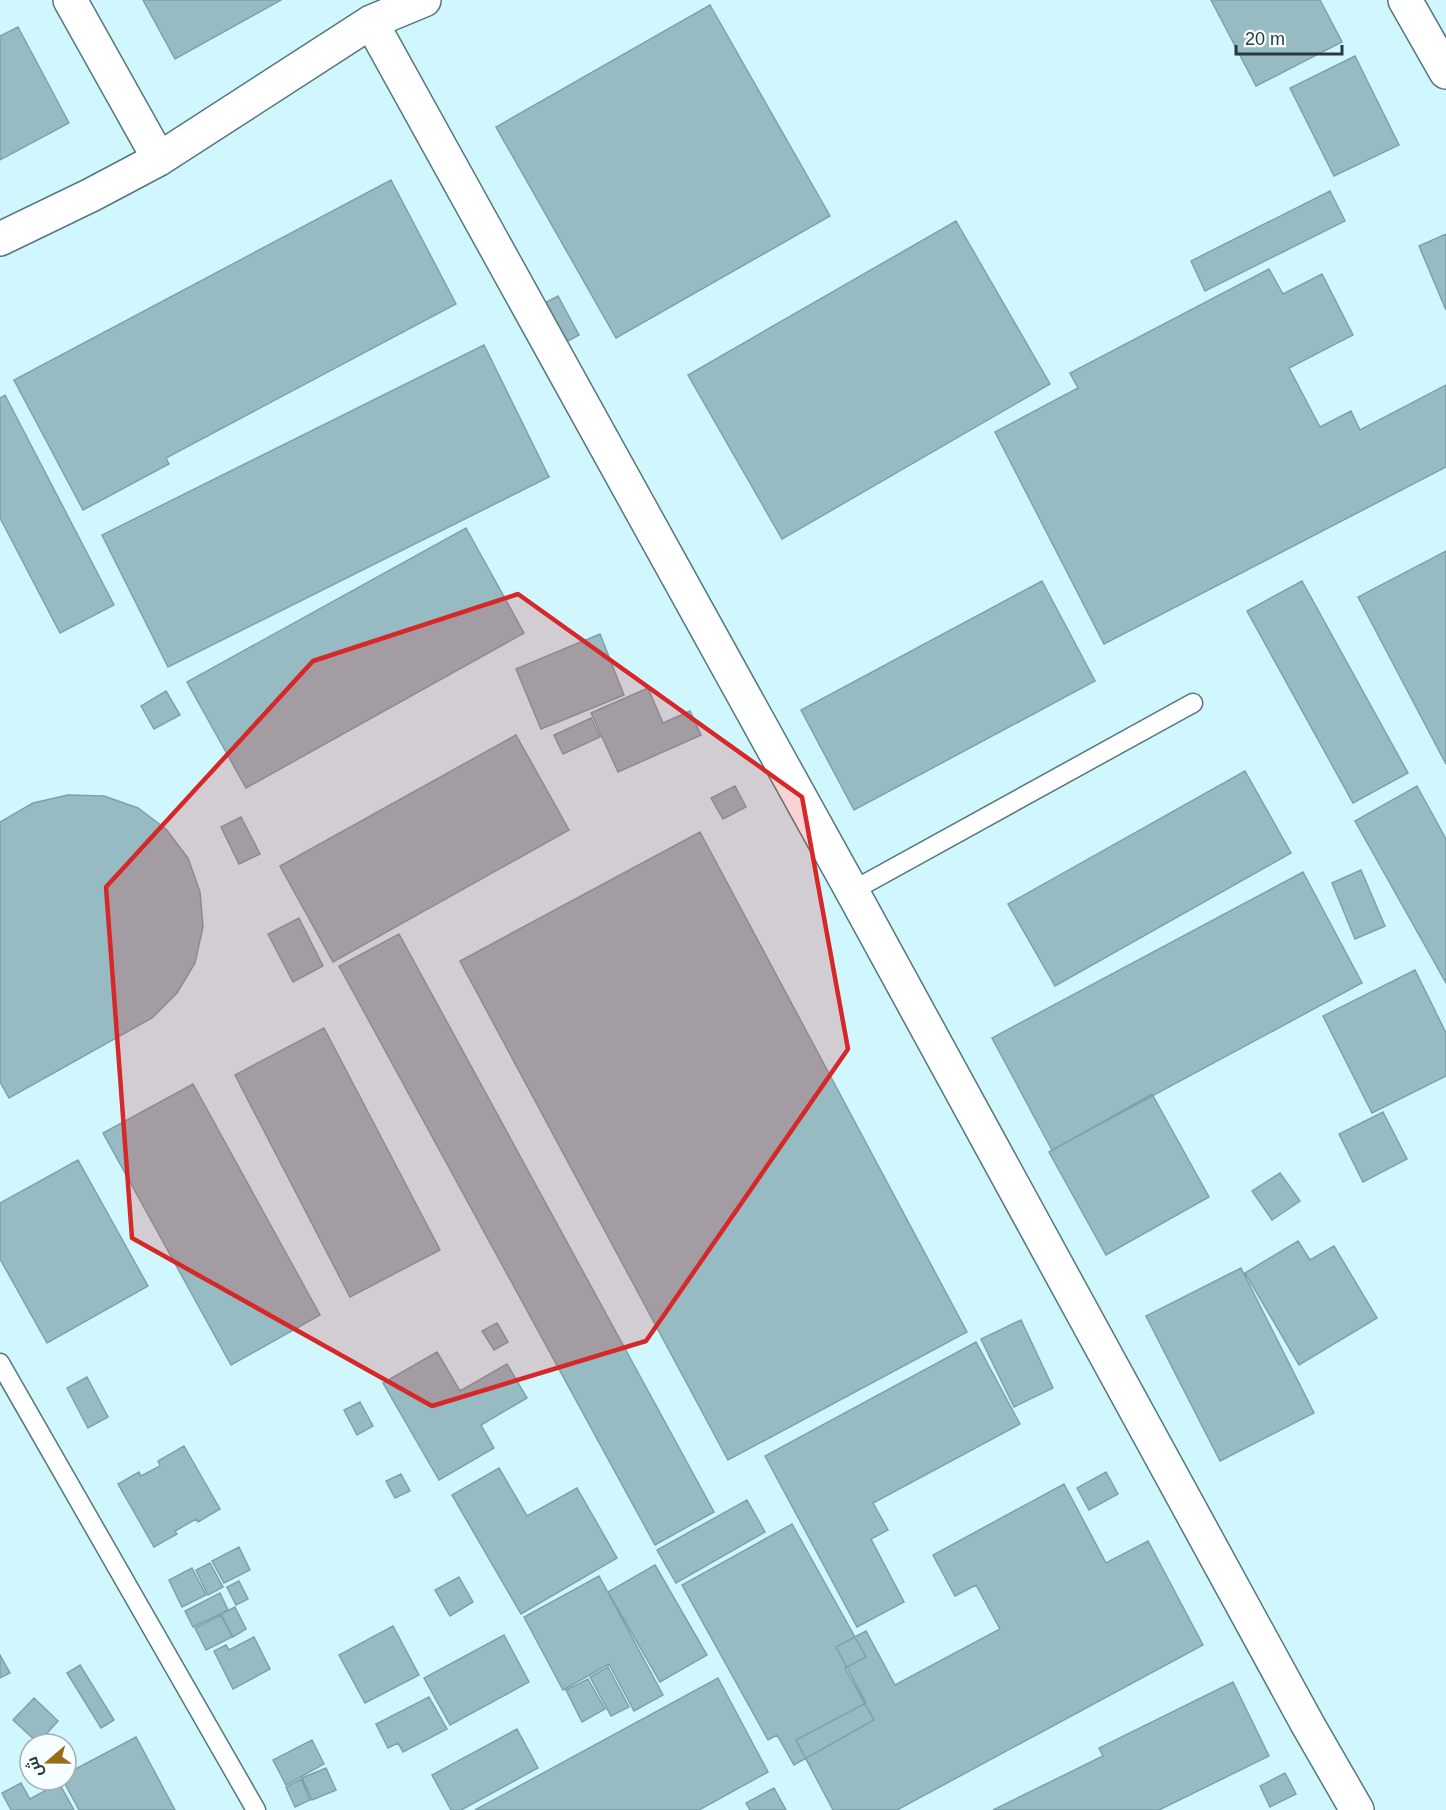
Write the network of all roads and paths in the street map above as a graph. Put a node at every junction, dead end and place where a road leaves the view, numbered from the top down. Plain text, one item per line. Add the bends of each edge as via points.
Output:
1 (70, 0) edge
2 (424, 0) edge
3 (1405, 0) edge
4 (371, 21) junction
5 (1446, 72) edge
6 (159, 159) junction
7 (0, 239) edge
8 (1193, 703) dead end
9 (852, 891) junction
10 (0, 1363) edge
11 (256, 1810) edge
12 (1357, 1810) edge

1 - 6 street
2 - 4 street
3 - 5 street
4 - 6 street
4 - 9 street
6 - 7 street
8 - 9 lane
9 - 12 street
10 - 11 lane

